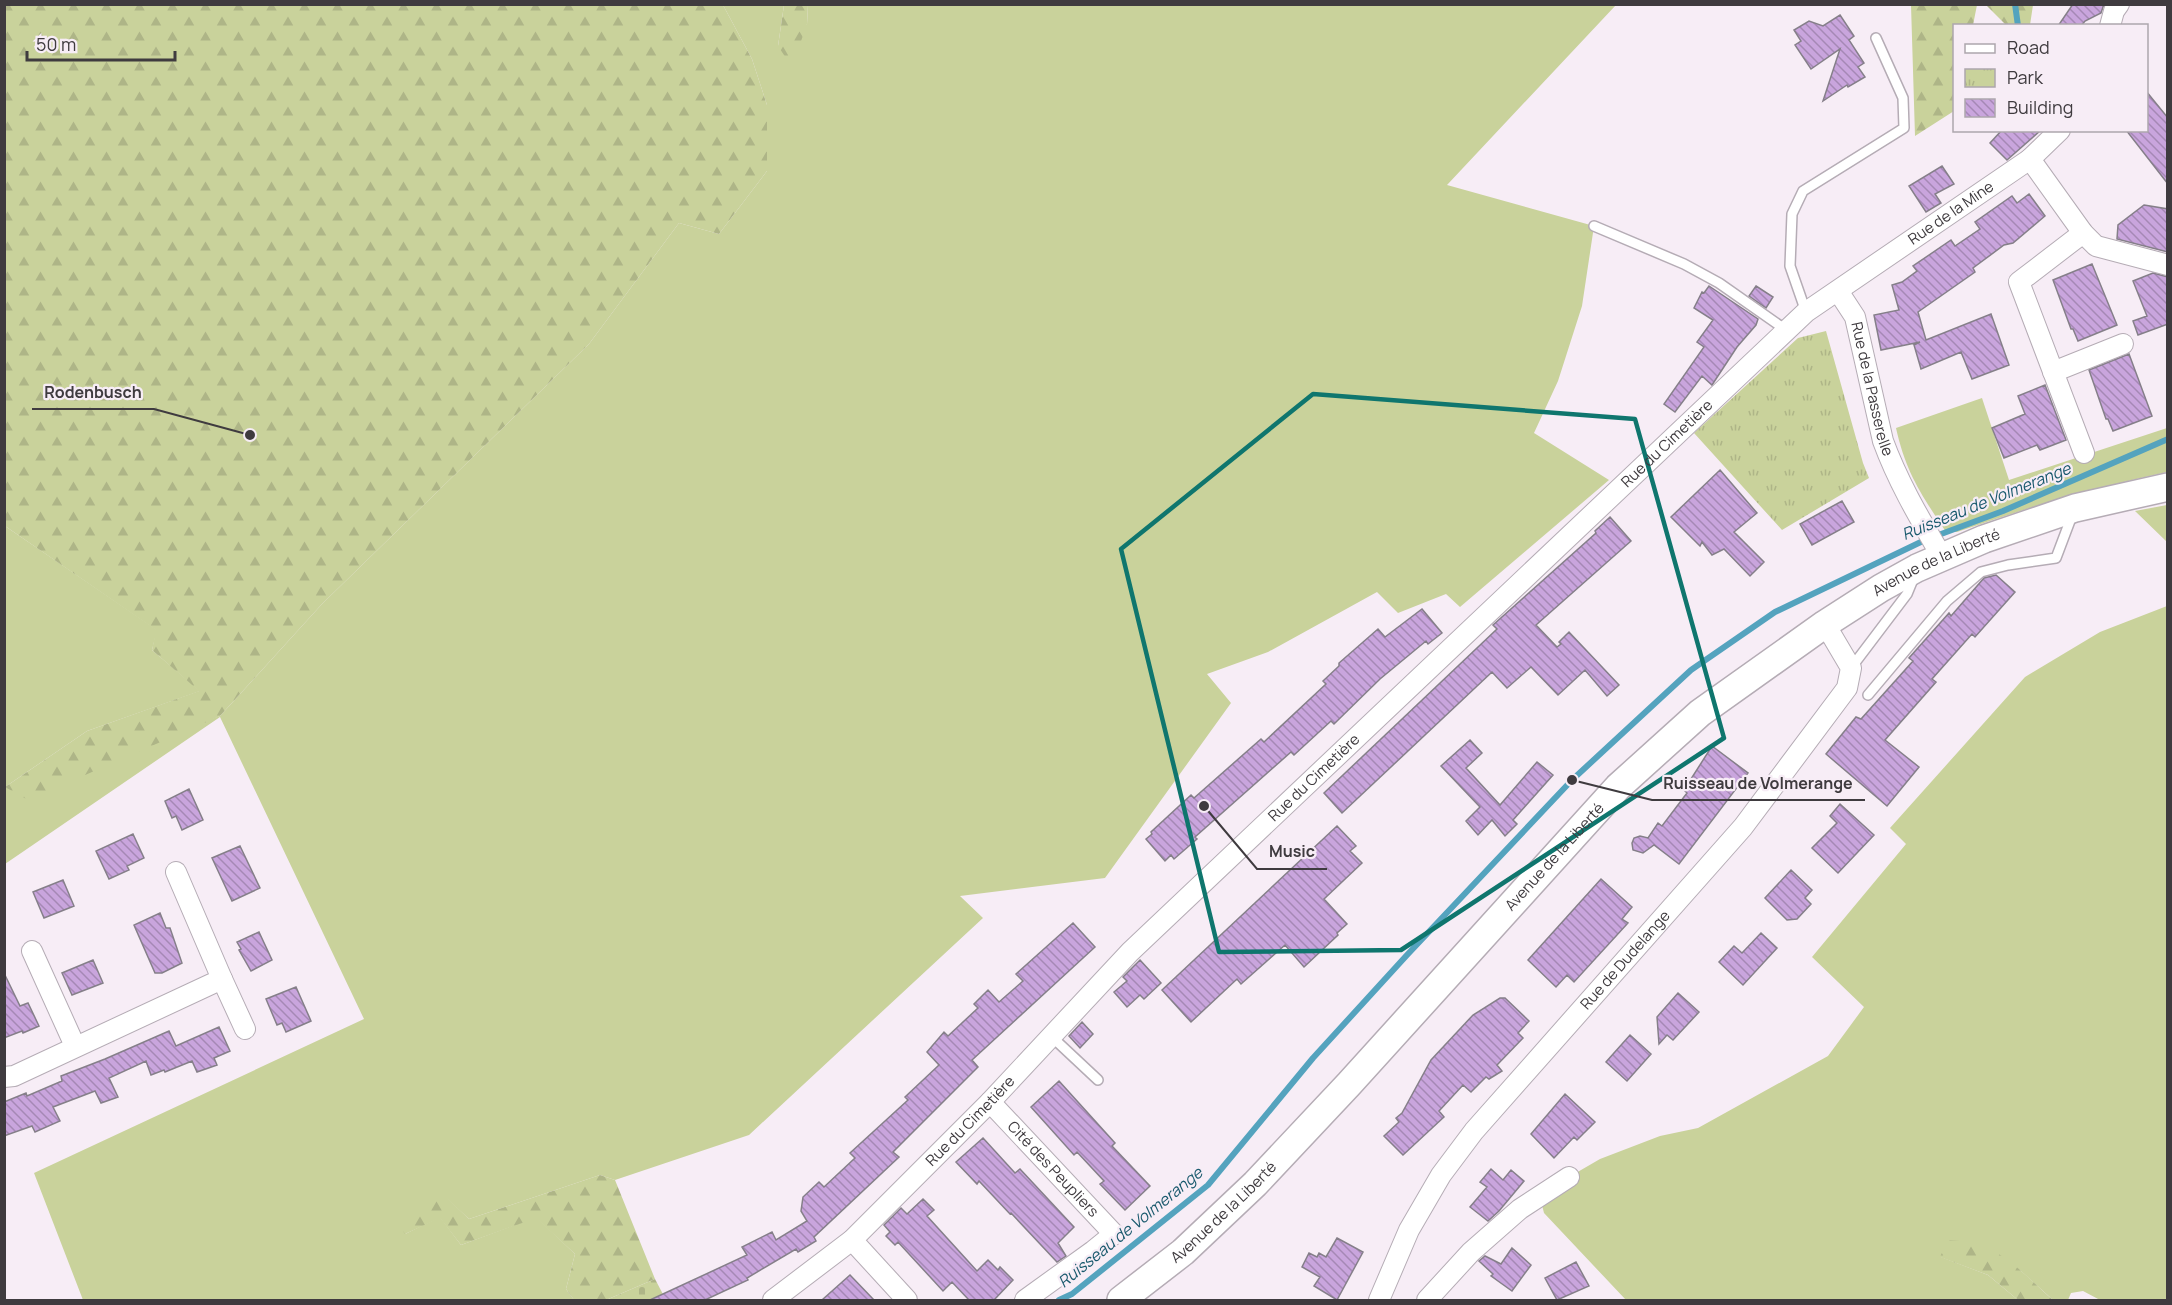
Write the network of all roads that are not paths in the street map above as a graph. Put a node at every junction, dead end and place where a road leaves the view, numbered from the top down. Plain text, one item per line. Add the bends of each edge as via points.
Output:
1 (2119, 4) edge
2 (2111, 24) edge
3 (1876, 38) dead end
4 (2058, 132) edge
5 (2030, 159) junction
6 (1594, 226) dead end
7 (2083, 233) junction
8 (2168, 265) edge
9 (1838, 291) junction
10 (1806, 312) junction
11 (1786, 330) junction
12 (2124, 344) dead end
13 (2054, 372) junction
14 (2084, 453) dead end
15 (2168, 487) edge
16 (2075, 508) junction
17 (1929, 563) junction
18 (1825, 624) junction
19 (1851, 669) junction
20 (1868, 695) dead end
21 (176, 872) dead end
22 (32, 951) dead end
23 (222, 979) junction
24 (245, 1029) dead end
25 (1051, 1036) junction
26 (75, 1046) junction
27 (4, 1077) edge
28 (1098, 1080) dead end
29 (990, 1102) junction
30 (1569, 1177) dead end
31 (852, 1240) junction
32 (773, 1300) edge
33 (907, 1300) edge
34 (1025, 1300) edge
35 (1121, 1300) edge
36 (1379, 1300) edge
37 (1427, 1300) edge

1 - 2 street
3 - 10 lane via 1903,98 1904,128 1803,191 1792,214 1791,266
4 - 5 street, Rue de la Mine
5 - 7 street
5 - 9 street, Rue de la Mine
6 - 11 lane via 1684,264 1719,283
7 - 8 street via 2096,246
7 - 13 street via 2019,282
9 - 10 street, Rue du Cimetière
9 - 17 street, Rue de la Passerelle via 1855,317 1884,441
10 - 11 street, Rue du Cimetière
11 - 25 street, Rue du Cimetière via 1130,952
12 - 13 street
13 - 14 street
15 - 16 main road, Avenue de la Liberté
16 - 17 main road, Avenue de la Liberté via 1984,539
16 - 20 lane via 2056,558 1981,572 1947,602
17 - 18 main road, Avenue de la Liberté
17 - 19 lane
18 - 19 street
18 - 35 main road, Avenue de la Liberté via 1700,713 1618,788 1255,1184 1183,1252
19 - 36 street, Rue de Dudelange via 1847,687 1743,827 1474,1131 1441,1175 1409,1230
21 - 23 street
22 - 26 street
23 - 24 street
23 - 26 street
25 - 28 lane
25 - 29 street, Rue du Cimetière
26 - 27 street via 14,1076
29 - 31 street, Rue du Cimetière
29 - 34 street, Cité des Peupliers via 1113,1234
30 - 37 street via 1520,1209 1471,1252
31 - 32 street, Rue du Cimetière
31 - 33 street

